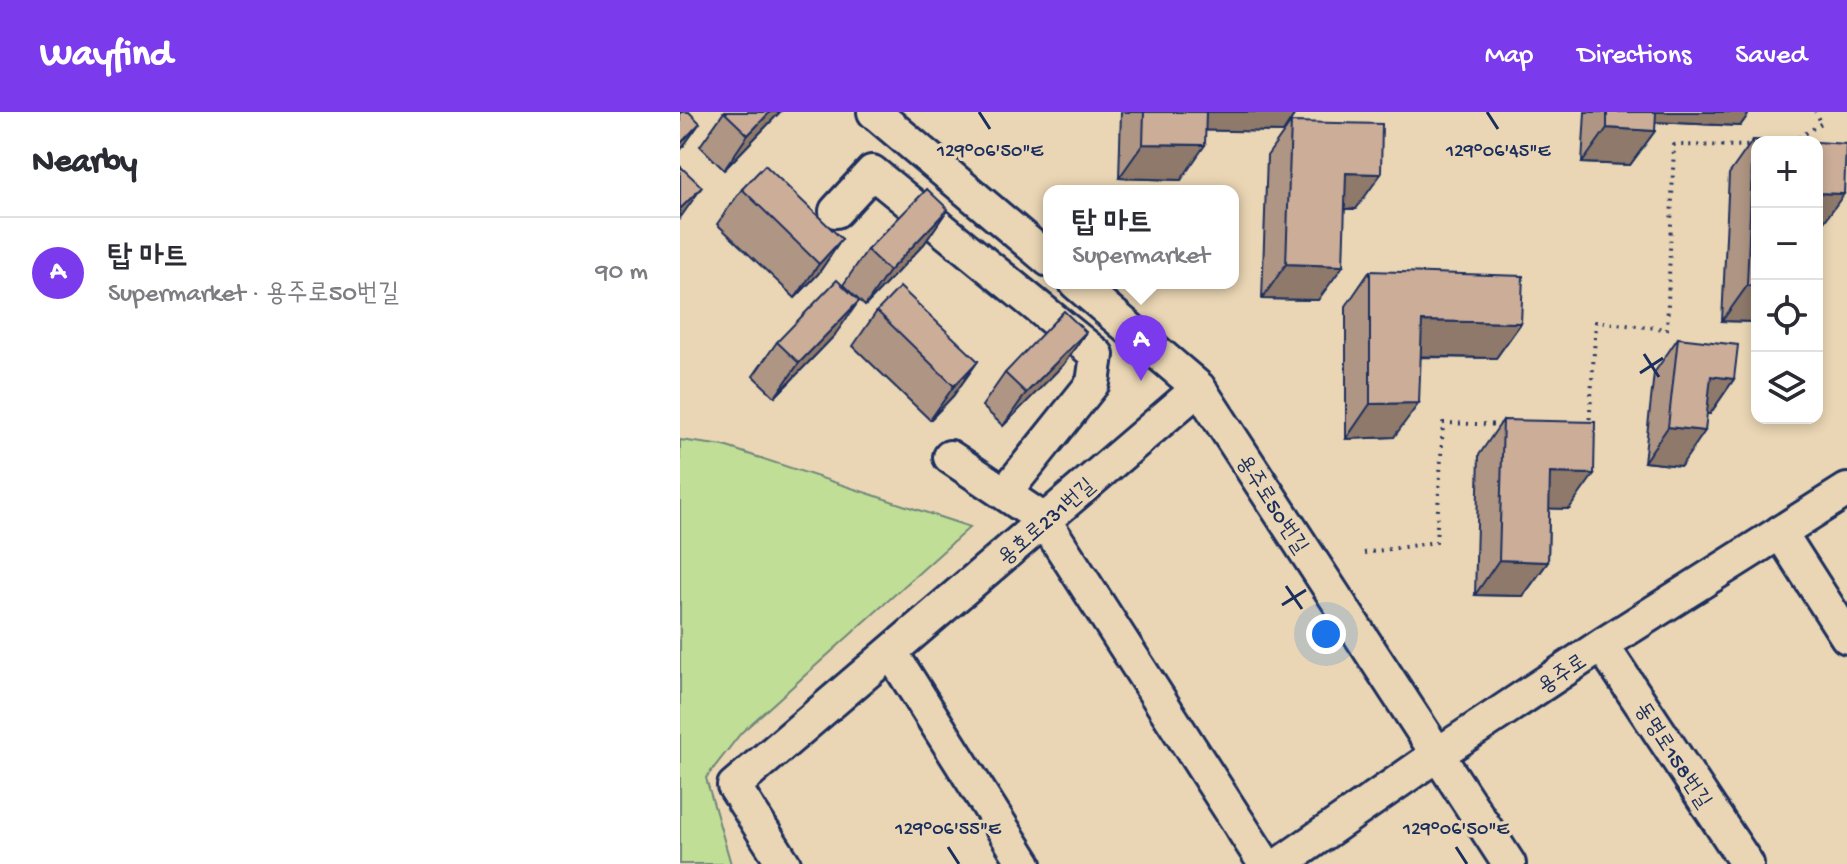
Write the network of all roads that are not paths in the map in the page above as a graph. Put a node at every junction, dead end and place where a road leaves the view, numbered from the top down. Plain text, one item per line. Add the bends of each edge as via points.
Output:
1 (874, 112) edge
2 (836, 211) dead end
3 (1043, 255) edge
4 (1083, 289) edge
5 (1199, 388) junction
6 (950, 457) dead end
7 (1847, 490) edge
8 (1005, 493) junction
9 (1044, 520) junction
10 (1780, 532) junction
11 (1847, 637) edge
12 (1602, 645) junction
13 (891, 652) junction
14 (1438, 754) junction
15 (784, 864) edge
16 (1025, 864) edge
17 (1265, 864) edge
18 (1280, 864) edge
19 (1509, 864) edge
20 (1747, 864) edge

1 - 3 street
2 - 8 street via 872,172 1097,355 1093,383
4 - 5 street, 용주로50번길
5 - 9 street, 용호로231번길
5 - 14 street, 용주로50번길
6 - 8 street
7 - 10 street, 용주로
8 - 9 street
9 - 13 street, 용호로231번길
9 - 17 street
10 - 11 street
10 - 12 street, 용주로
12 - 14 street, 용주로
12 - 20 street, 동명로158번길
13 - 15 street, 용호로231번길 via 734,786
13 - 16 street
14 - 18 street, 용주로
14 - 19 street, 용주로50번길

